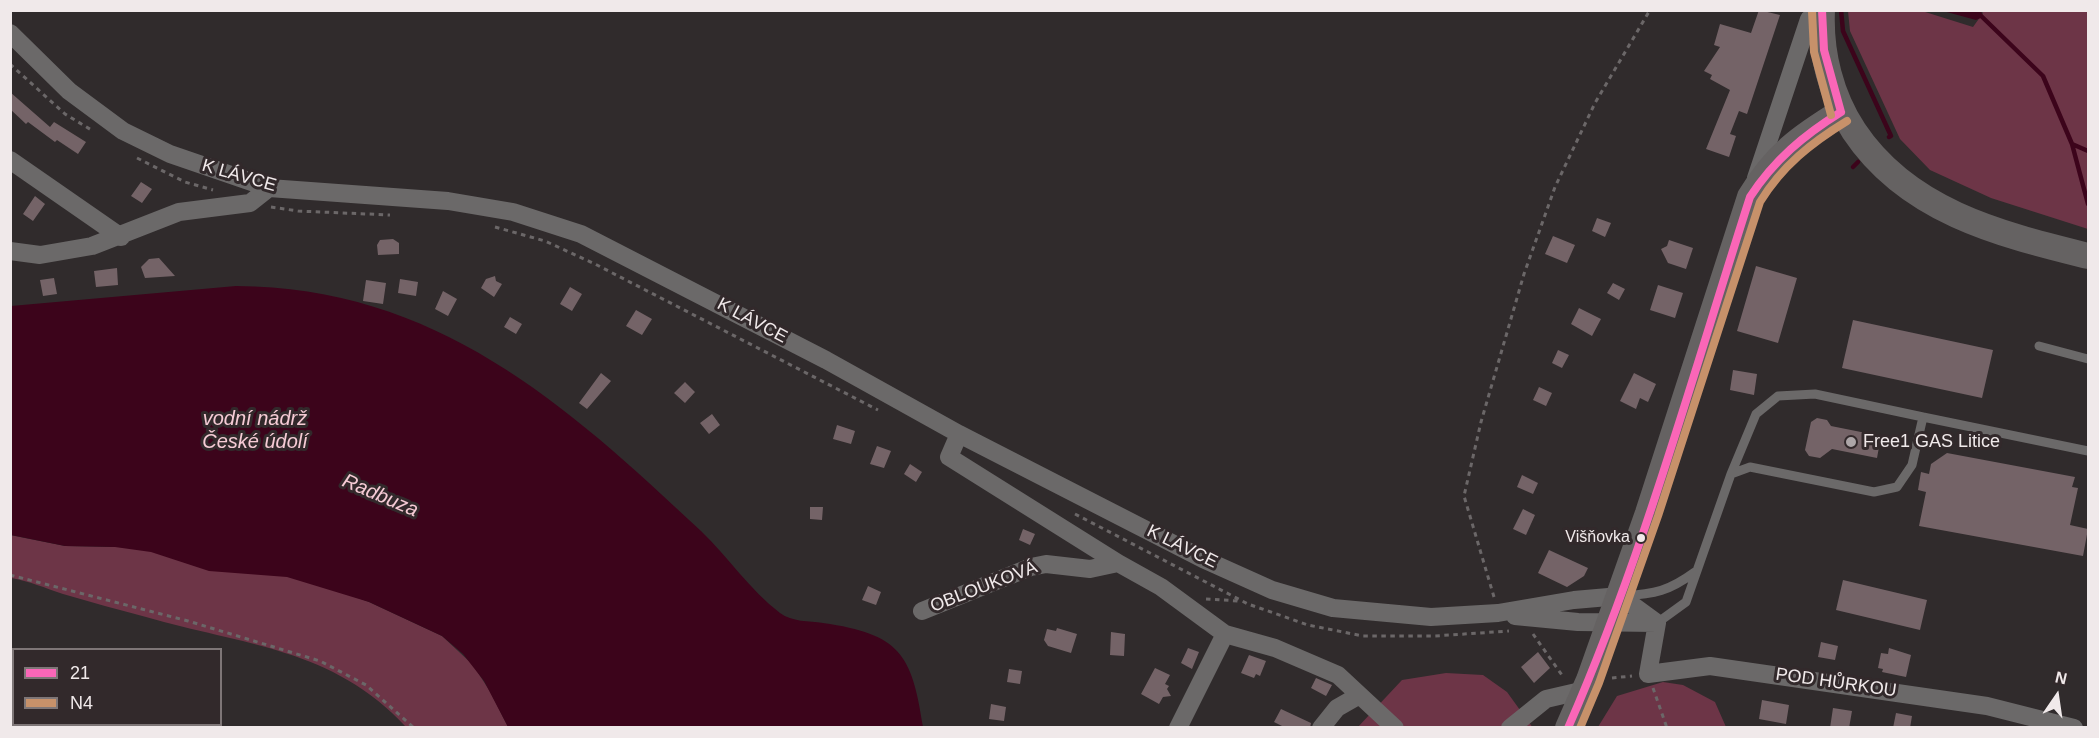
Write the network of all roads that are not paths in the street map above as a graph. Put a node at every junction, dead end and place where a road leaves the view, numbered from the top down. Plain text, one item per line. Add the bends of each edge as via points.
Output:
1 (1816, 15) edge
2 (10, 33) edge
3 (1841, 112) junction
4 (10, 160) edge
5 (270, 188) junction
6 (1750, 197) junction
7 (121, 237) junction
8 (10, 251) edge
9 (2088, 256) edge
10 (2039, 346) dead end
11 (2088, 359) edge
12 (1923, 417) junction
13 (959, 434) junction
14 (2088, 451) edge
15 (1731, 474) junction
16 (1118, 563) junction
17 (1695, 572) junction
18 (1620, 596) junction
19 (922, 611) dead end
20 (1498, 613) junction
21 (1610, 621) junction
22 (1658, 623) junction
23 (1225, 634) junction
24 (1579, 692) junction
25 (1358, 696) junction
26 (1178, 728) edge
27 (1321, 728) edge
28 (1395, 728) edge
29 (1510, 728) edge
30 (1568, 728) edge
31 (2074, 728) edge

1 - 3 main road
1 - 6 street
2 - 5 street, K LÁVCE via 69,91 123,131 170,154
3 - 6 main road via 1793,142 1764,174
3 - 9 main road via 1880,165 1916,195 1978,225
4 - 7 street
5 - 7 street via 250,203 179,212
5 - 13 street, K LÁVCE via 448,201 513,212 581,234 826,360
6 - 18 main road
7 - 8 street via 40,255
10 - 11 lane
12 - 14 lane
12 - 15 lane via 1815,394 1778,396 1756,414
12 - 15 lane via 1912,465 1897,487 1874,492 1750,467
13 - 16 street via 949,457
13 - 20 street, K LÁVCE via 1203,559 1272,590 1333,608 1431,617
15 - 17 lane
16 - 19 street, OBLOUKOVÁ via 1090,569 1038,565
16 - 23 street via 1161,587
17 - 18 lane via 1676,586 1655,594
17 - 22 lane via 1686,603
18 - 20 street, K LÁVCE
18 - 21 main road
18 - 22 street
20 - 21 street, K LÁVCE
21 - 22 street
21 - 24 main road
22 - 31 street, POD HŮRKOU via 1648,674 1710,666 1987,706
23 - 25 street via 1275,648 1338,675
23 - 26 street
24 - 29 street via 1546,699
24 - 30 main road
25 - 27 street via 1337,708
25 - 28 street

